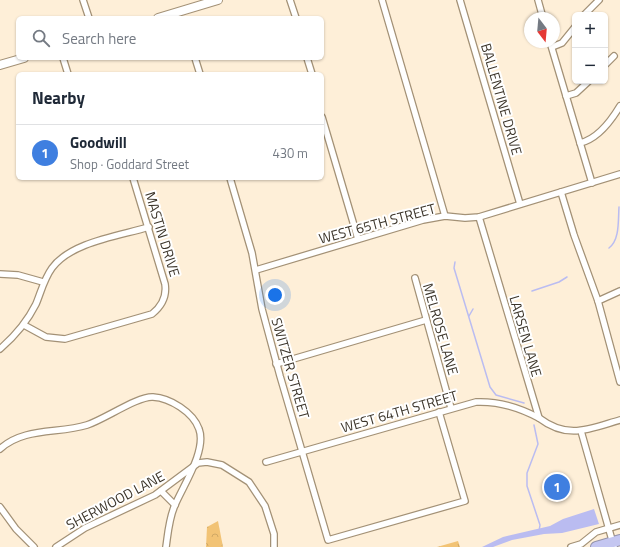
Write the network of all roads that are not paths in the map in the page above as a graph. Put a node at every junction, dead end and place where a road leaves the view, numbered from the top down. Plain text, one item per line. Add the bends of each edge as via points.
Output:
1 (84, 0) edge
2 (218, 0) edge
3 (290, 0) edge
4 (382, 0) edge
5 (460, 0) edge
6 (538, 0) edge
7 (599, 0) edge
8 (541, 12) edge
9 (587, 12) edge
10 (182, 14) edge
11 (88, 16) edge
12 (170, 16) edge
13 (295, 16) edge
14 (572, 31) edge
15 (560, 43) edge
16 (552, 48) edge
17 (614, 56) dead end
18 (17, 60) edge
19 (64, 60) edge
20 (196, 60) edge
21 (308, 60) edge
22 (608, 62) edge
23 (0, 65) edge
24 (67, 72) edge
25 (199, 72) edge
26 (311, 72) edge
27 (586, 84) edge
28 (566, 96) junction
29 (620, 106) edge
30 (324, 124) edge
31 (580, 143) junction
32 (620, 174) edge
33 (134, 180) edge
34 (231, 180) edge
35 (592, 183) junction
36 (561, 192) junction
37 (520, 204) junction
38 (445, 216) junction
39 (479, 217) junction
40 (149, 227) junction
41 (358, 239) junction
42 (256, 270) junction
43 (0, 274) edge
44 (415, 278) dead end
45 (44, 282) junction
46 (620, 291) edge
47 (598, 301) junction
48 (426, 320) junction
49 (24, 326) junction
50 (0, 349) edge
51 (276, 364) junction
52 (620, 382) edge
53 (451, 408) junction
54 (439, 412) junction
55 (539, 418) junction
56 (620, 420) edge
57 (581, 432) junction
58 (0, 449) edge
59 (302, 451) junction
60 (266, 462) dead end
61 (193, 466) junction
62 (161, 491) junction
63 (175, 504) junction
64 (0, 507) edge
65 (620, 525) edge
66 (609, 528) junction
67 (616, 543) edge
68 (34, 547) edge
69 (56, 547) edge
70 (166, 547) edge
71 (274, 547) edge
72 (571, 547) edge
73 (596, 547) edge

1 - 11 street
2 - 10 street
3 - 13 street
4 - 38 street
5 - 37 street, BALLENTINE DRIVE
6 - 8 street
7 - 9 street
10 - 12 street
14 - 15 street
16 - 28 street
17 - 22 street
18 - 23 street
19 - 24 street
20 - 25 street
21 - 26 street
27 - 28 street via 576,93
28 - 31 street
29 - 31 street via 591,140
30 - 41 street
31 - 35 street
32 - 35 street, WEST 65TH STREET
33 - 40 street, MASTIN DRIVE
34 - 42 street, SWITZER STREET
35 - 36 street, WEST 65TH STREET
36 - 37 street, WEST 65TH STREET
36 - 47 street
37 - 39 street, WEST 65TH STREET
38 - 39 street, WEST 65TH STREET
38 - 41 street, WEST 65TH STREET
39 - 55 street, LARSEN LANE
40 - 45 street via 76,249 56,264
40 - 49 street, MASTIN DRIVE via 166,284 162,304 152,314 65,339 46,337
41 - 42 street, WEST 65TH STREET
42 - 51 street, SWITZER STREET via 262,309
43 - 45 street via 18,275
44 - 48 street, MELROSE LANE
45 - 49 street
46 - 47 street
47 - 52 street
48 - 51 street
48 - 53 street, MELROSE LANE
49 - 50 street
51 - 59 street, SWITZER STREET
53 - 54 street, WEST 64TH STREET
53 - 55 street, WEST 64TH STREET via 476,402 491,402
54 - 59 street, WEST 64TH STREET
54 - 59 street, SWITZER STREET via 465,501 328,540
55 - 57 street via 558,429
56 - 57 street
57 - 66 street
58 - 61 street via 13,439 28,434 87,425 114,414 140,399 153,397 170,401 195,421 199,428 200,444
59 - 60 street, WEST 64TH STREET
61 - 62 street, SHERWOOD LANE
61 - 63 street
61 - 71 street, SHERWOOD LANE via 207,462 222,465 249,482 265,506 274,534
62 - 63 street
62 - 69 street, SHERWOOD LANE via 85,528
63 - 70 street
64 - 68 street via 16,529
65 - 66 street
66 - 67 street
66 - 72 street via 596,532 581,544
67 - 73 highway

